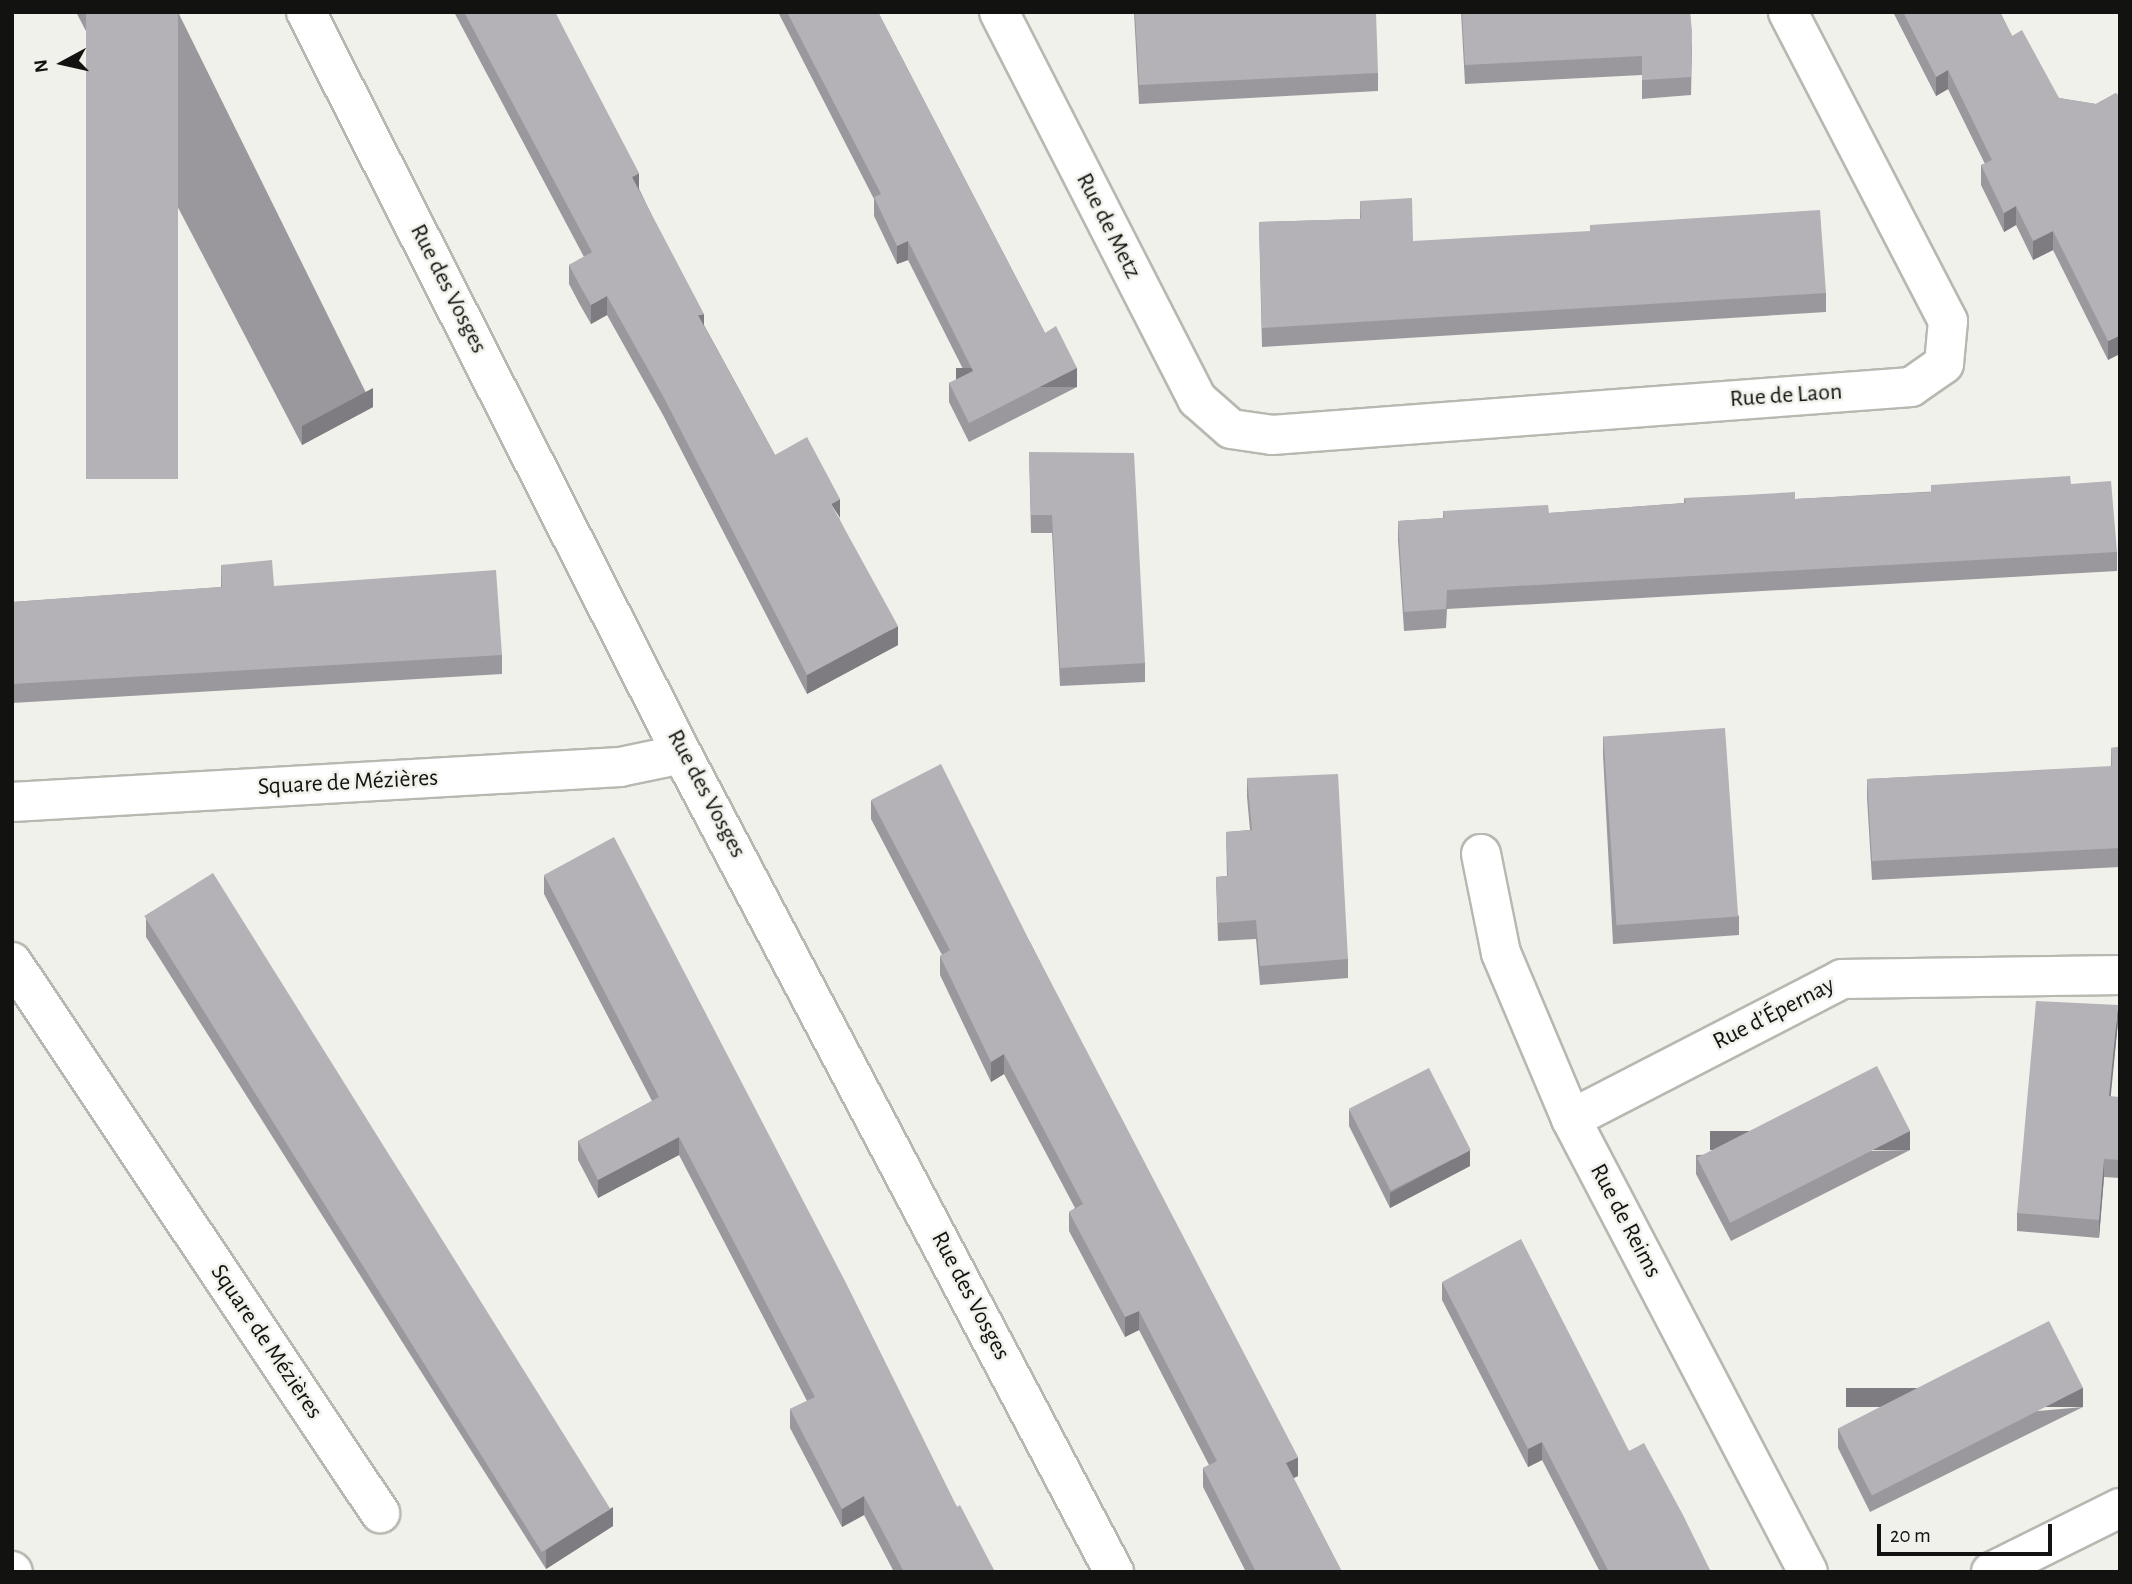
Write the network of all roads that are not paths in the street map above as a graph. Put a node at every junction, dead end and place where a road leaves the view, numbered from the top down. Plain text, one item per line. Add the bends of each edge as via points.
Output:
1 (306, 12) edge
2 (999, 12) edge
3 (1788, 12) edge
4 (1231, 429) joint
5 (682, 754) junction
6 (12, 802) edge
7 (1481, 854) dead end
8 (12, 962) edge
9 (2120, 975) edge
10 (1571, 1119) junction
11 (2120, 1508) edge
12 (380, 1513) dead end
13 (1114, 1572) edge
14 (1808, 1572) edge
15 (1991, 1572) edge

1 - 5 street, Rue des Vosges
2 - 4 street, Rue de Metz via 1197,399
3 - 4 street, Rue de Laon via 1948,321 1944,364 1912,387 1272,435
5 - 6 street, Square de Mézières via 620,767
5 - 13 street, Rue des Vosges
7 - 10 street, Rue de Reims via 1501,953
8 - 12 street, Square de Mézières
9 - 10 street, Rue d’Épernay via 1842,979
10 - 14 street, Rue de Reims
11 - 15 street

